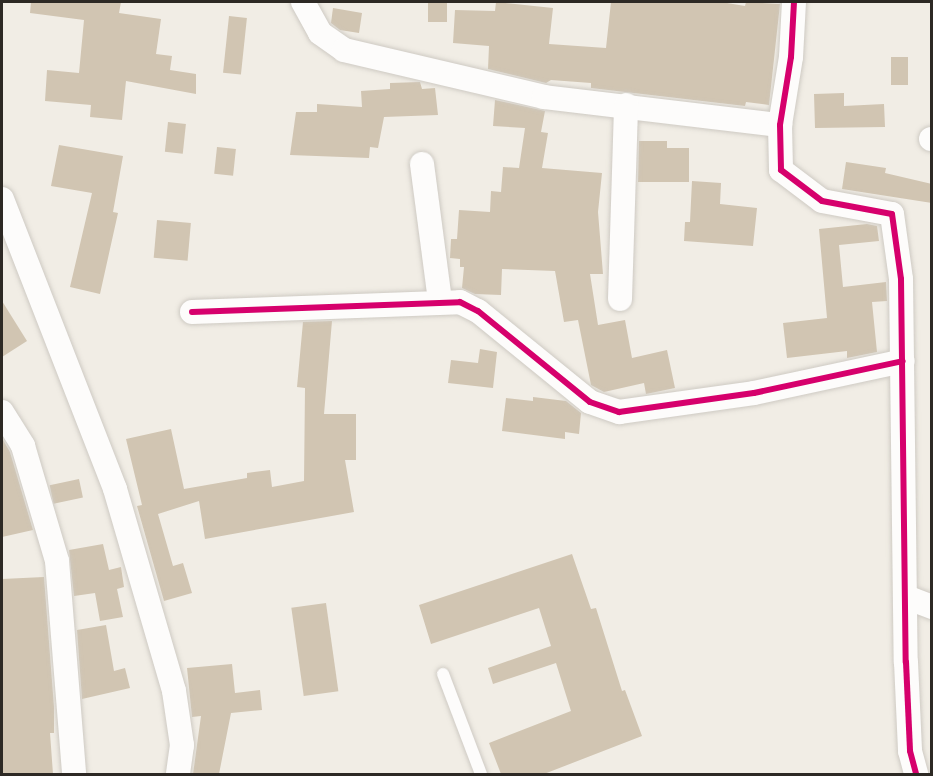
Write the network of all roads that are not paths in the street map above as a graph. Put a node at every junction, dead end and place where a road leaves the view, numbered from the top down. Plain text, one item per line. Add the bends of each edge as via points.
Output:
1 (303, 2) edge
2 (794, 2) edge
3 (627, 105) junction
4 (780, 125) junction
5 (422, 164) dead end
6 (2, 199) edge
7 (620, 299) dead end
8 (440, 302) junction
9 (192, 312) dead end
10 (903, 361) junction
11 (2, 412) edge
12 (906, 597) junction
13 (932, 607) edge
14 (443, 674) dead end
15 (74, 774) edge
16 (178, 774) edge
17 (482, 774) edge
18 (916, 774) edge

1 - 3 street via 320,33 344,50 544,97
2 - 4 street via 791,57
3 - 4 street
3 - 7 street
4 - 10 street via 781,170 822,201 892,213 901,279
5 - 8 street
6 - 16 street via 115,489 174,691 182,745
8 - 9 street
8 - 10 street via 460,302 478,310 590,402 619,412 754,393
10 - 12 street
11 - 15 street via 23,446 57,561
12 - 13 street
12 - 18 street via 910,752
14 - 17 lane

